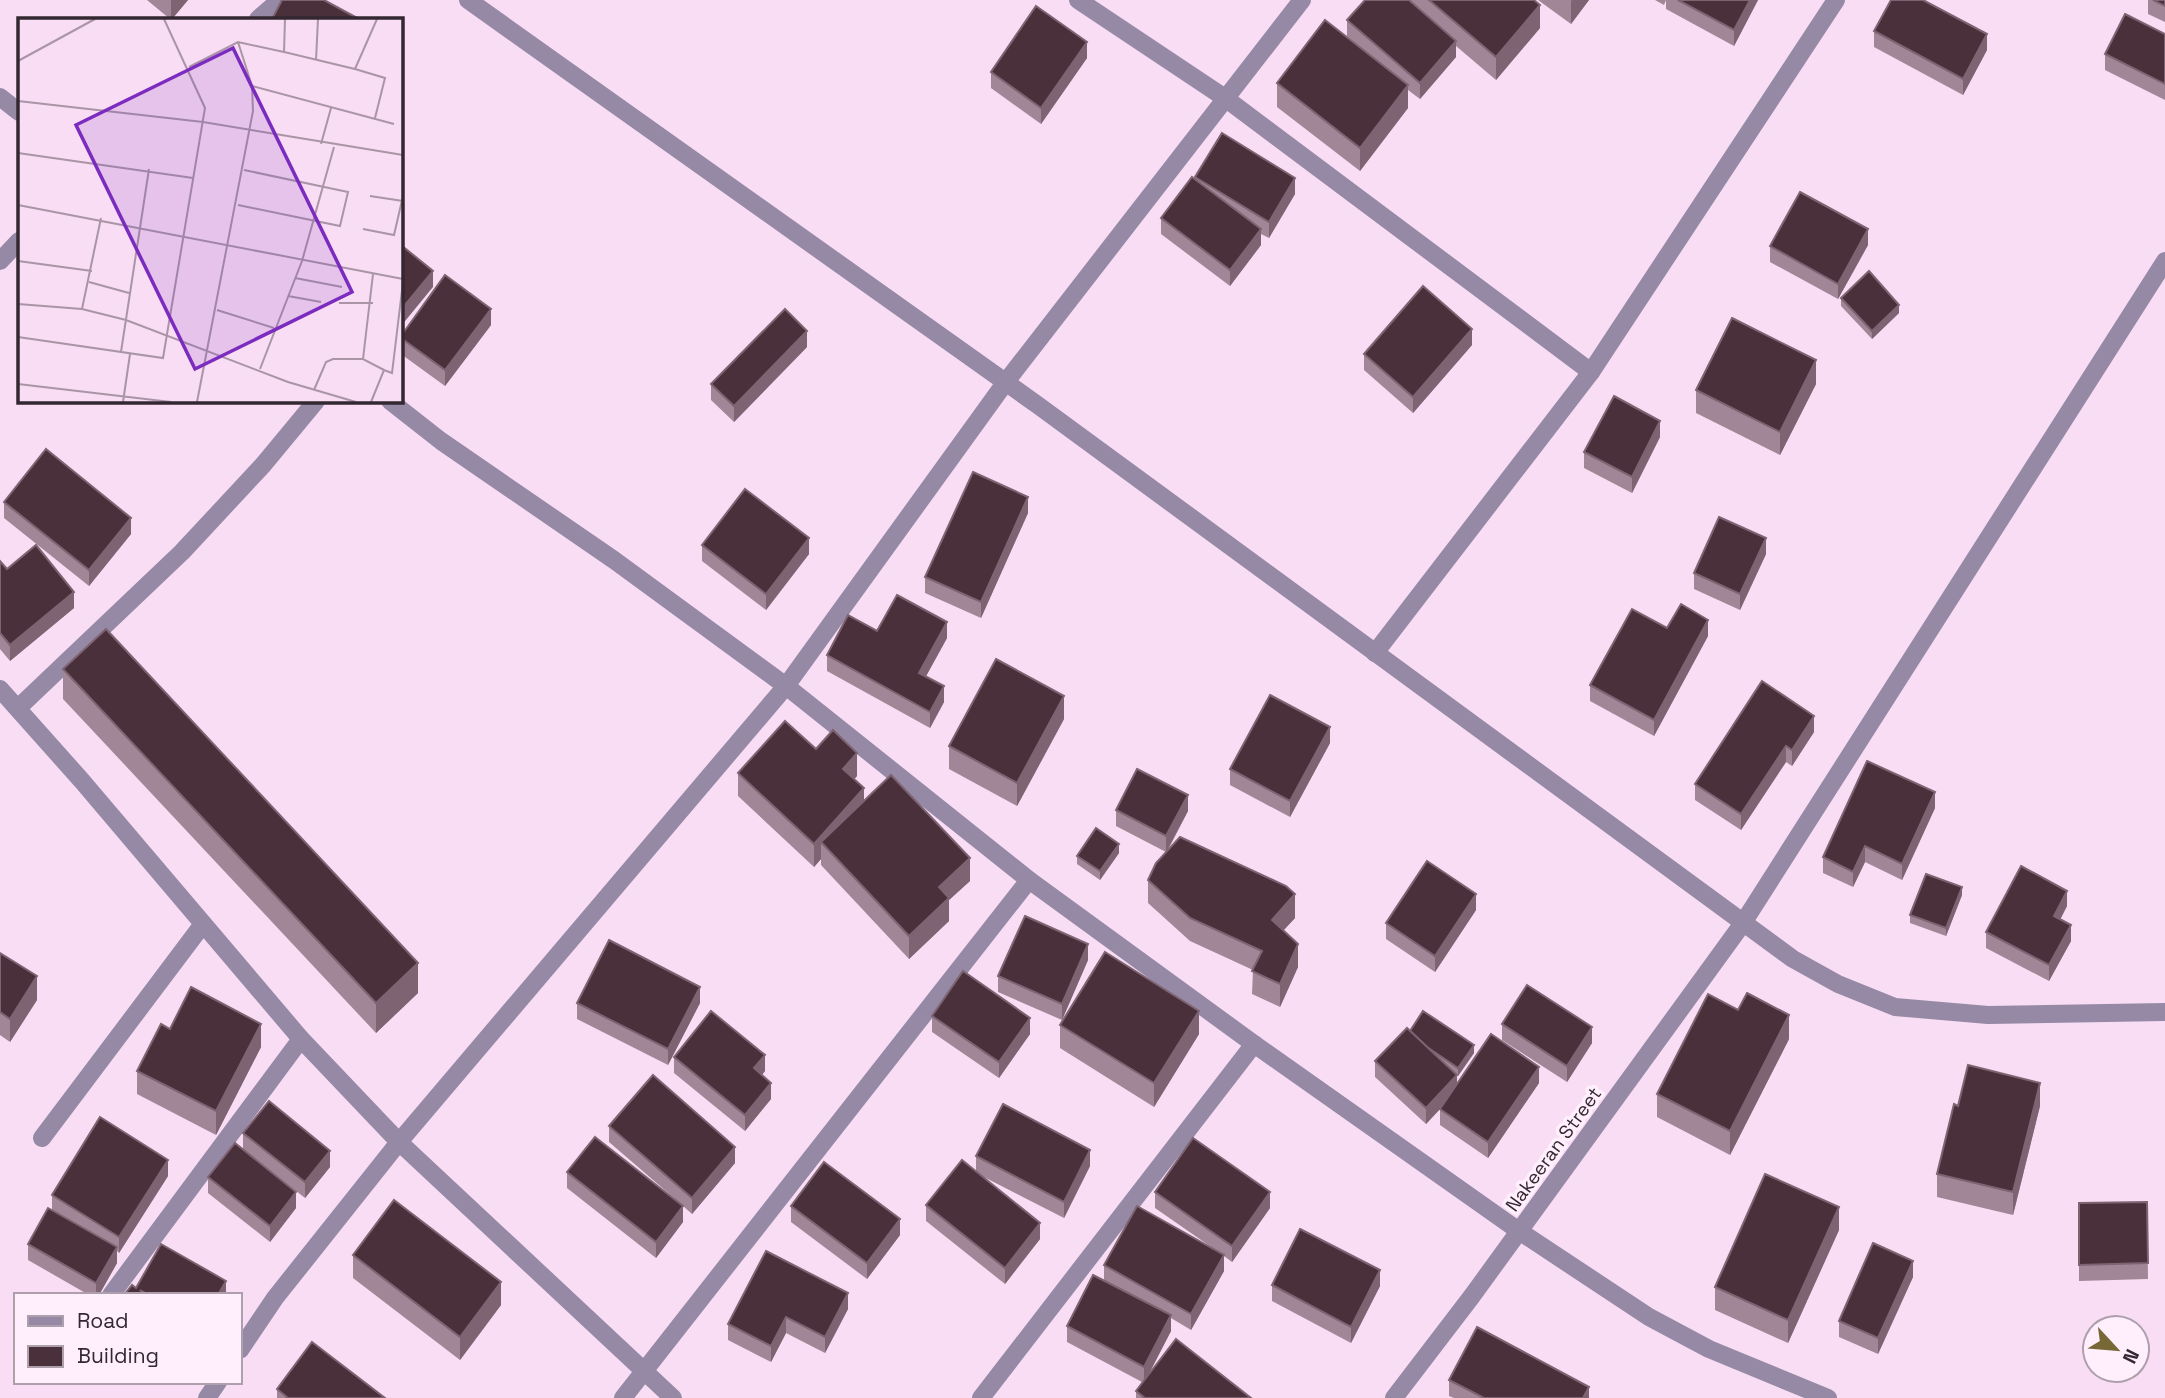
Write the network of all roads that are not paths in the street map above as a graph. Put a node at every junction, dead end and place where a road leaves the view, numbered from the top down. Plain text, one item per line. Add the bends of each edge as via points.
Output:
1 (280, 0) edge
2 (468, 0) edge
3 (1078, 0) edge
4 (1301, 0) edge
5 (1836, 0) edge
6 (259, 18) edge
7 (0, 97) edge
8 (1225, 98) junction
9 (18, 112) edge
10 (18, 242) edge
11 (0, 261) edge
12 (2165, 261) edge
13 (1591, 372) junction
14 (1005, 383) junction
15 (315, 402) edge
16 (391, 402) edge
17 (1375, 653) junction
18 (786, 687) junction
19 (0, 689) edge
20 (18, 708) junction
21 (1029, 880) junction
22 (1743, 923) junction
23 (203, 924) junction
24 (2165, 1012) edge
25 (301, 1039) junction
26 (1254, 1044) junction
27 (42, 1138) dead end
28 (399, 1142) junction
29 (1519, 1231) junction
30 (112, 1293) edge
31 (242, 1347) edge
32 (643, 1371) junction
33 (623, 1398) edge
34 (673, 1398) edge
35 (981, 1398) edge
36 (1394, 1398) edge
37 (1828, 1398) edge

1 - 6 street
2 - 14 street
3 - 8 street
4 - 8 street
5 - 13 street
7 - 9 street
8 - 13 street
8 - 14 street
10 - 11 street
12 - 22 street, Nakeeran Street
13 - 17 street
14 - 17 street
14 - 18 street
15 - 20 street via 181,552
16 - 18 street
17 - 22 street
18 - 21 street
18 - 28 street
19 - 20 street
20 - 23 street
21 - 26 street
21 - 32 street
22 - 24 street via 1838,985 1895,1007 1988,1015
22 - 29 street, Nakeeran Street
23 - 25 street
23 - 27 street
25 - 28 street
25 - 30 street
26 - 29 street
26 - 35 street
28 - 31 street via 275,1298
28 - 32 street
29 - 36 street, Nakeeran Street
29 - 37 street via 1648,1317 1709,1349
32 - 33 street
32 - 34 street

